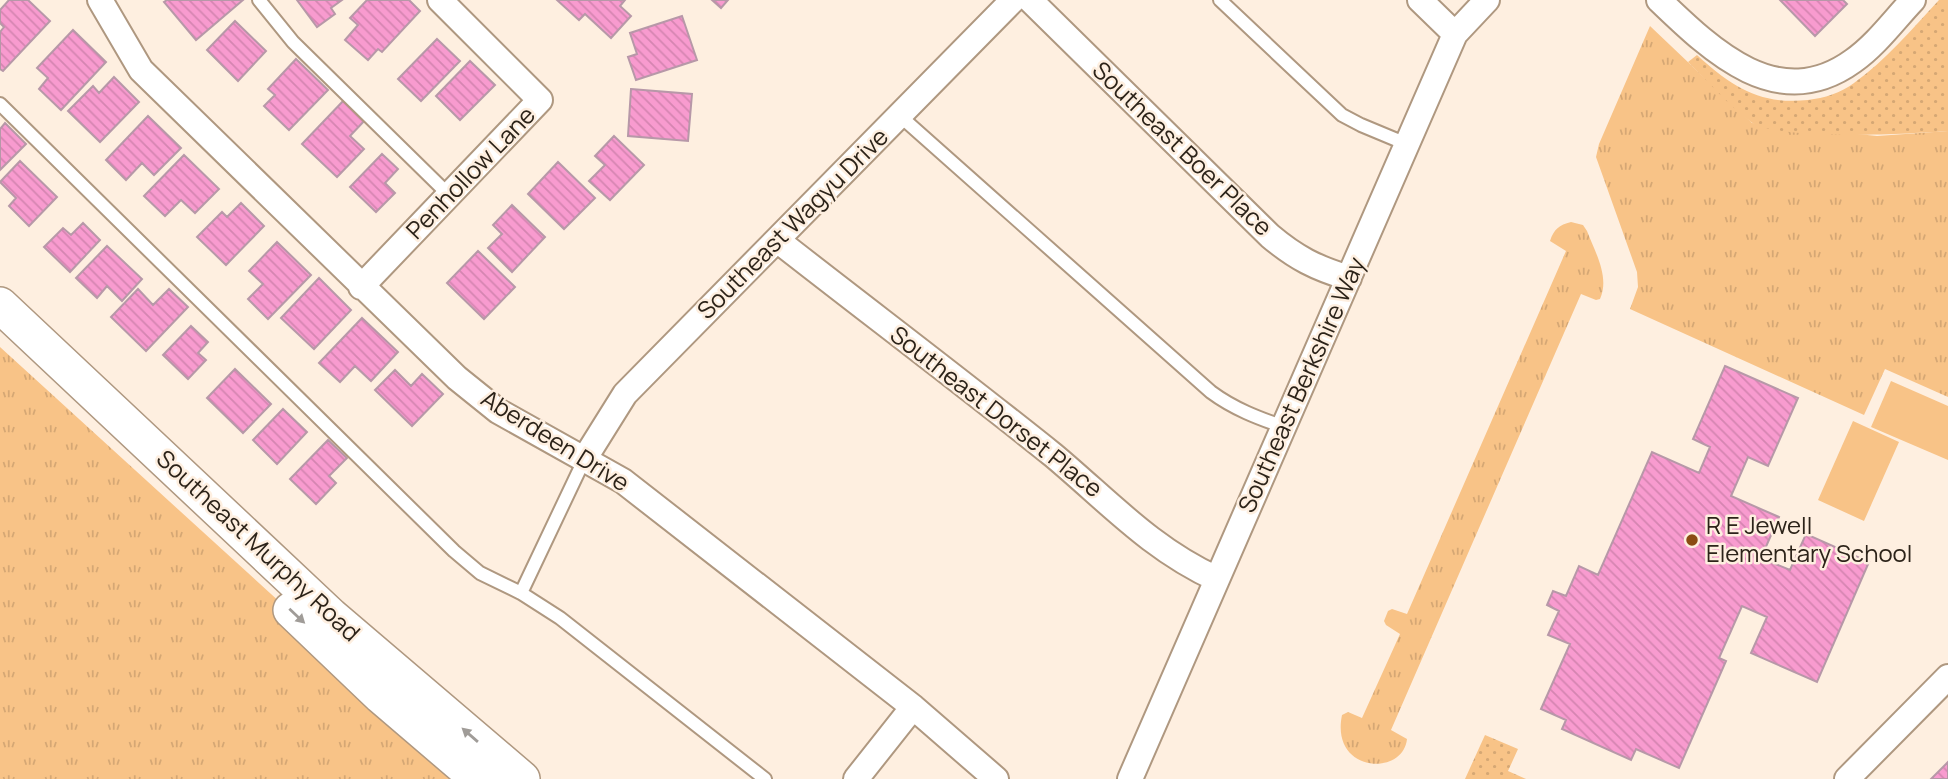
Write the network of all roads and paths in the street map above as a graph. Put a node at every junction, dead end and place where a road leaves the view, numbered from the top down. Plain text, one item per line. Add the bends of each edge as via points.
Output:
1 (100, 0) edge
2 (259, 0) edge
3 (440, 0) edge
4 (1013, 0) edge
5 (1030, 0) edge
6 (1220, 0) edge
7 (1420, 0) edge
8 (1487, 0) edge
9 (1659, 0) edge
10 (1913, 0) edge
11 (1455, 34) junction
12 (0, 104) edge
13 (899, 116) junction
14 (1409, 145) junction
15 (449, 195) junction
16 (777, 240) junction
17 (1349, 278) junction
18 (361, 287) junction
19 (0, 305) edge
20 (0, 332) edge
21 (1284, 427) junction
22 (585, 457) junction
23 (1217, 579) junction
24 (521, 593) junction
25 (1948, 677) edge
26 (914, 707) junction
27 (478, 779) edge
28 (522, 779) edge
29 (765, 779) edge
30 (856, 779) edge
31 (996, 779) edge
32 (1130, 779) edge
33 (1847, 779) edge

1 - 18 street, Aberdeen Drive via 141,70
2 - 15 lane via 293,42
3 - 15 street, Penhollow Lane via 540,100
4 - 13 street, Southeast Wagyu Drive
5 - 17 street, Southeast Boer Place via 1270,236 1294,256
6 - 14 lane via 1342,115
7 - 11 street
8 - 11 street, Southeast Berkshire Way
9 - 10 street via 1711,48 1752,74 1780,81 1811,80 1855,60
11 - 14 street, Southeast Berkshire Way
12 - 24 lane via 454,551 480,573
13 - 16 street, Southeast Wagyu Drive
13 - 21 lane via 1211,392 1227,404
14 - 17 street, Southeast Berkshire Way
15 - 18 street, Penhollow Lane
16 - 22 street, Southeast Wagyu Drive via 625,394
16 - 23 street, Southeast Dorset Place via 1051,454 1147,538
17 - 21 street, Southeast Berkshire Way
18 - 22 street, Aberdeen Drive via 498,411
28 -> 19 main road, Southeast Murphy Road via 331,615
20 -> 27 main road, Southeast Murphy Road via 382,696
21 - 23 street, Southeast Berkshire Way
22 - 24 lane
22 - 26 street, Aberdeen Drive via 666,513
23 - 32 street, Southeast Berkshire Way
24 - 29 lane via 602,650
25 - 33 street
26 - 30 street
26 - 31 street, Aberdeen Drive

